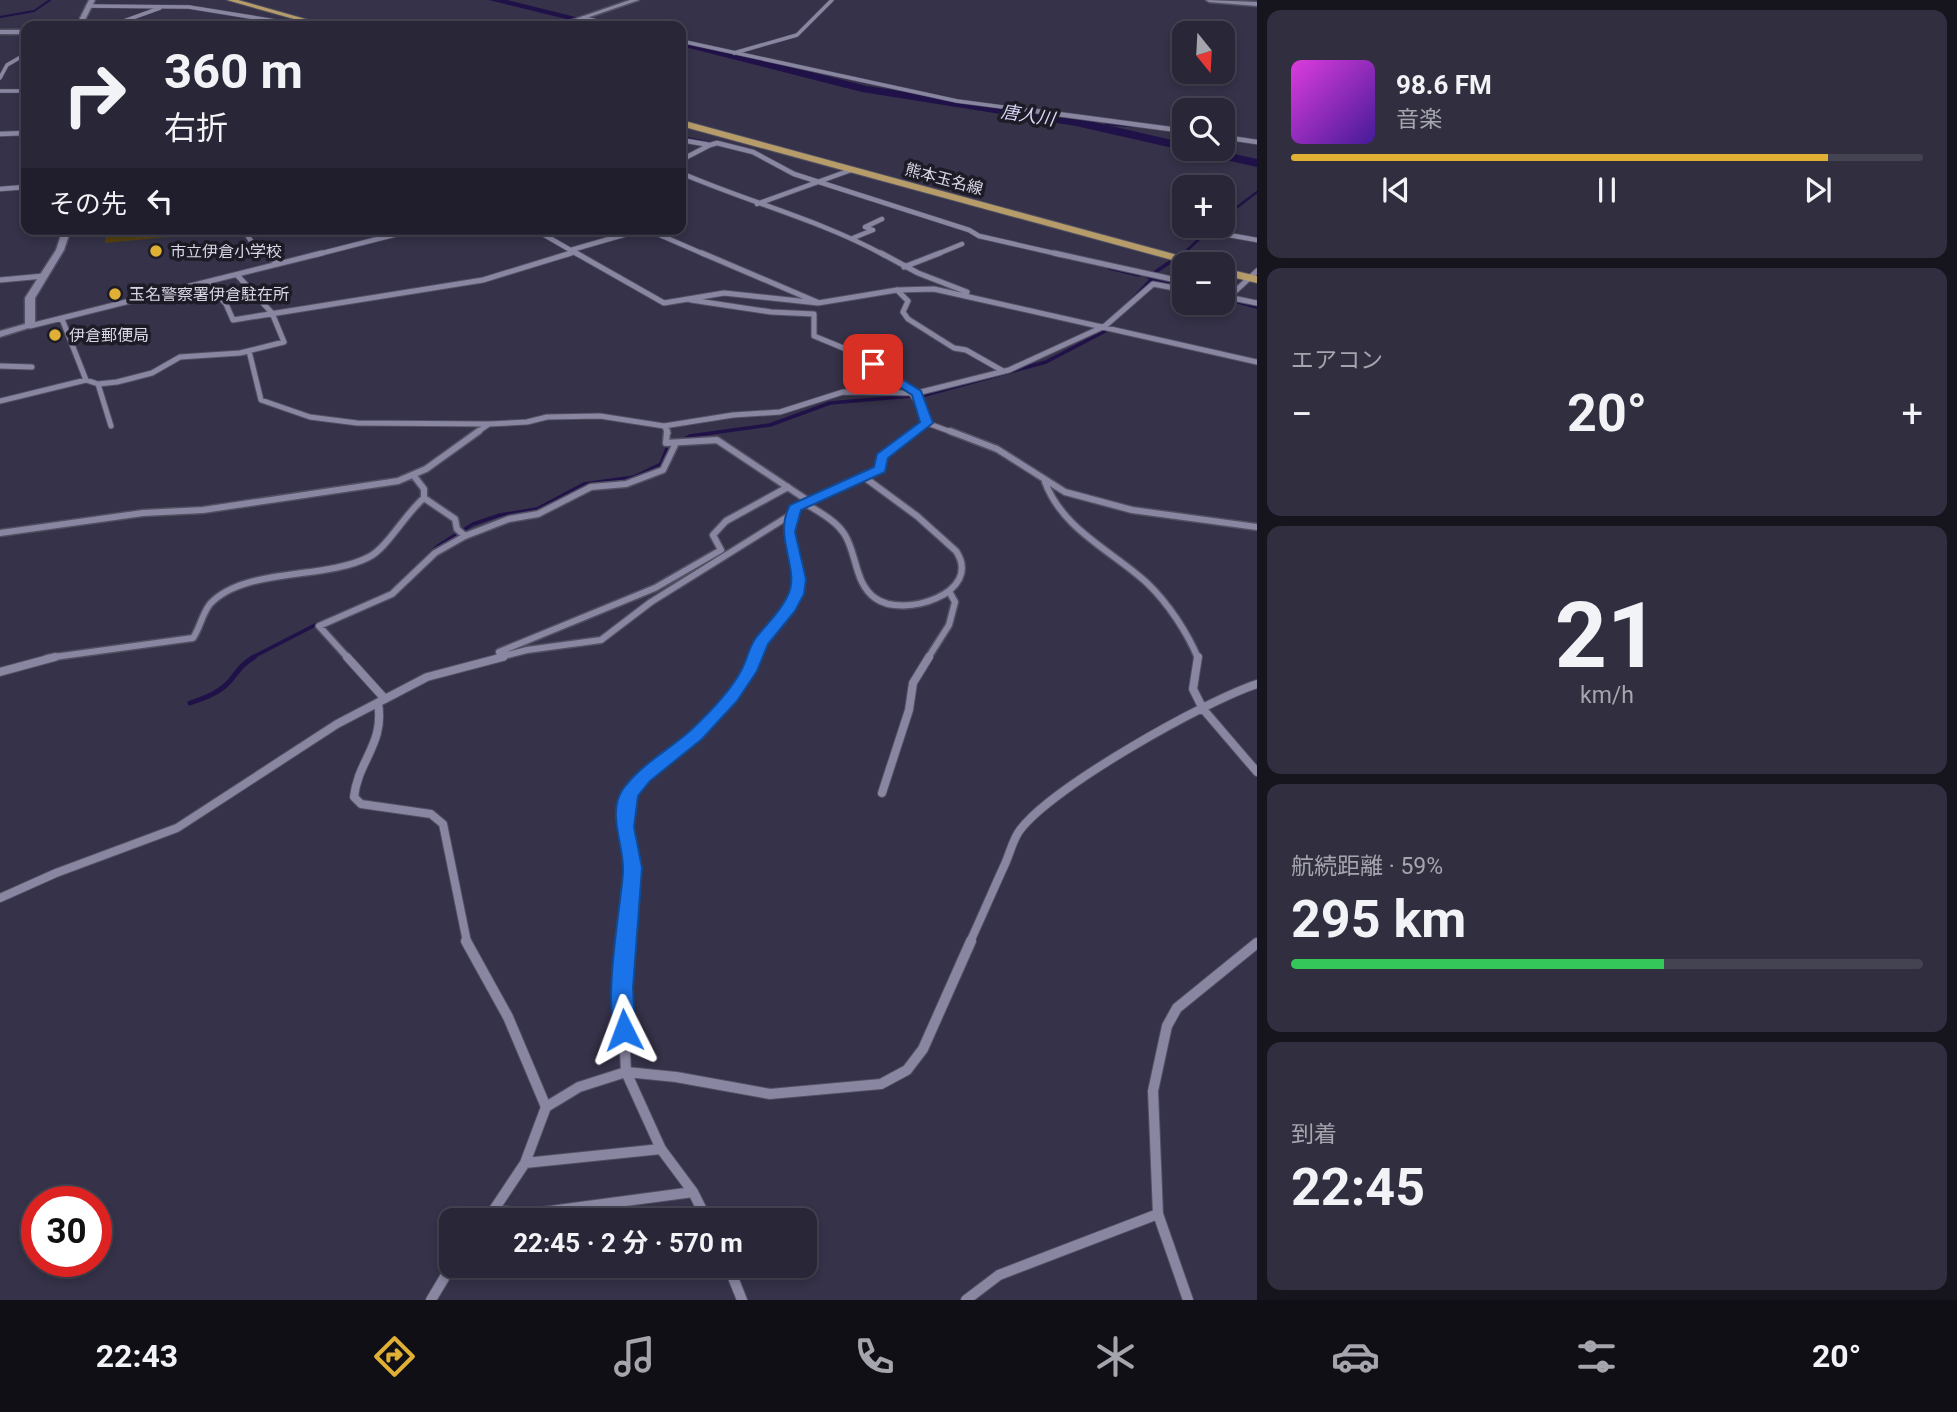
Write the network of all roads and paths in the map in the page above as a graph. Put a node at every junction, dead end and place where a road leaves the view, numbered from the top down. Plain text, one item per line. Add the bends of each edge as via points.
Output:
1 (184, 0) edge
2 (230, 0) edge
3 (636, 0) edge
4 (832, 0) edge
5 (1209, 0) edge
6 (90, 3) edge
7 (1257, 4) edge
8 (166, 6) junction
9 (580, 19) junction
10 (81, 21) edge
11 (124, 21) edge
12 (275, 21) edge
13 (308, 21) edge
14 (574, 21) edge
15 (591, 21) edge
16 (0, 32) edge
17 (21, 32) edge
18 (686, 42) edge
19 (733, 53) junction
20 (21, 58) edge
21 (0, 78) edge
22 (0, 91) edge
23 (21, 91) edge
24 (686, 124) edge
25 (1172, 129) edge
26 (21, 133) edge
27 (0, 134) edge
28 (1235, 139) edge
29 (686, 141) edge
30 (1257, 142) edge
31 (713, 144) junction
32 (765, 146) junction
33 (753, 152) junction
34 (686, 158) edge
35 (850, 170) junction
36 (686, 175) edge
37 (816, 181) junction
38 (21, 187) edge
39 (0, 189) edge
40 (757, 204) junction
41 (882, 219) dead end
42 (65, 235) edge
43 (247, 235) edge
44 (393, 235) edge
45 (544, 235) edge
46 (625, 235) edge
47 (659, 235) edge
48 (1235, 236) edge
49 (853, 238) junction
50 (1257, 240) edge
51 (962, 244) dead end
52 (572, 251) junction
53 (1172, 257) edge
54 (278, 264) junction
55 (904, 267) junction
56 (1235, 273) edge
57 (237, 275) junction
58 (44, 276) junction
59 (1255, 276) edge
60 (1172, 279) edge
61 (0, 280) edge
62 (207, 283) junction
63 (1172, 288) edge
64 (897, 290) junction
65 (1235, 290) edge
66 (981, 298) junction
67 (1235, 298) edge
68 (691, 300) junction
69 (818, 303) junction
70 (1257, 303) edge
71 (274, 313) junction
72 (62, 319) junction
73 (30, 326) junction
74 (1105, 326) junction
75 (0, 334) edge
76 (249, 351) junction
77 (1257, 362) edge
78 (0, 366) edge
79 (32, 367) dead end
80 (1004, 372) junction
81 (86, 380) junction
82 (98, 384) junction
83 (917, 393) junction
84 (0, 401) edge
85 (927, 423) junction
86 (489, 424) junction
87 (111, 426) dead end
88 (664, 426) junction
89 (672, 444) junction
90 (414, 476) junction
91 (864, 477) junction
92 (1045, 482) junction
93 (788, 487) junction
94 (424, 498) junction
95 (805, 501) junction
96 (793, 514) junction
97 (1257, 527) edge
98 (0, 533) edge
99 (462, 533) junction
100 (950, 593) junction
101 (477, 661) junction
102 (0, 672) edge
103 (1257, 684) edge
104 (381, 701) junction
105 (1202, 709) junction
106 (1257, 772) edge
107 (882, 793) dead end
108 (0, 898) edge
109 (1257, 943) edge
110 (626, 1072) junction
111 (546, 1107) junction
112 (661, 1149) junction
113 (525, 1163) junction
114 (693, 1192) junction
115 (496, 1208) edge
116 (573, 1208) edge
117 (701, 1208) edge
118 (1158, 1214) junction
119 (444, 1278) edge
120 (733, 1278) edge
121 (431, 1300) edge
122 (742, 1300) edge
123 (966, 1300) edge
124 (1188, 1300) edge

1 - 8 street
2 - 13 main road
3 - 9 main road
4 - 19 street via 797,35
5 - 7 main road
6 - 8 street
6 - 10 main road
8 - 11 street
8 - 12 street
9 - 14 main road
9 - 15 street
16 - 17 main road
18 - 19 street
19 - 25 street via 957,101
20 - 21 street via 7,65
22 - 23 street
24 - 32 main road, 熊本玉名線
26 - 27 street
28 - 30 street
29 - 31 street
31 - 33 street
31 - 34 street
32 - 33 street
32 - 35 main road, 熊本玉名線
33 - 37 street
35 - 37 street
35 - 53 main road, 熊本玉名線
36 - 40 street
37 - 40 street
37 - 60 street via 979,236
38 - 39 street
40 - 49 street
41 - 49 street via 865,227 873,230
42 - 58 main road
43 - 54 street
44 - 54 street
45 - 52 street
46 - 52 street
47 - 69 street
48 - 50 street
49 - 55 street
51 - 55 street
52 - 68 street via 659,302
52 - 71 street via 483,280
54 - 57 street
55 - 66 street
56 - 59 main road
57 - 62 street
57 - 71 street
58 - 61 street
58 - 73 main road via 30,298
59 - 65 street
62 - 71 street via 233,320
62 - 72 street
63 - 74 street via 1153,284
64 - 66 street via 934,289
64 - 69 street
64 - 80 street via 908,301 903,312 908,319
66 - 74 street
67 - 70 street
68 - 69 street via 724,293
68 - 83 street via 814,314 814,336 855,354
71 - 76 street via 284,342
72 - 73 street
72 - 81 street
73 - 75 main road
74 - 77 street
74 - 80 street
76 - 82 street via 180,357 152,373
76 - 86 street via 261,400 271,406 357,423
78 - 79 street
80 - 83 street
81 - 82 street
81 - 84 street
82 - 87 street
83 - 85 street
83 - 88 street via 843,392 780,412
85 - 91 street via 882,457 880,469
85 - 92 street via 997,449
86 - 88 street via 600,416
86 - 90 street
88 - 89 street via 666,443
89 - 93 street via 708,437 717,440
89 - 99 street via 663,470 644,479 591,487 538,514
90 - 94 street via 424,489
90 - 98 street via 204,510 142,513
91 - 95 street
91 - 100 street via 954,546 962,576
92 - 97 street via 1132,510
92 - 105 street via 1047,493 1077,528 1159,595 1198,657 1193,689
93 - 95 street
93 - 101 street via 726,522 712,535 721,550 655,588
94 - 99 street via 455,519
94 - 102 street via 381,549 367,558 237,588 211,603 193,638 52,657
95 - 96 street
95 - 100 street via 845,534 869,593 877,601 911,604
96 - 101 street via 651,602 601,640
96 - 110 street via 788,532 799,579 797,594 761,642 731,697 629,794 625,827 633,868 622,988
99 - 104 street via 392,594 318,626
100 - 107 street via 955,602 949,625 913,683
101 - 104 street via 427,677
103 - 105 street
104 - 108 street via 282,757 177,828
104 - 111 street via 381,734 356,780 354,797 361,804 431,814 443,824 466,941 508,1017
105 - 106 street
105 - 110 street via 1097,769 1020,830 923,1049 907,1070 881,1084 770,1094
109 - 118 street via 1177,1008 1167,1026 1153,1091
110 - 111 street via 579,1087
110 - 112 street
111 - 113 street
112 - 113 street
112 - 114 street
113 - 115 street
114 - 116 street
114 - 117 street
118 - 123 street via 999,1275
118 - 124 street
119 - 121 street
120 - 122 street

